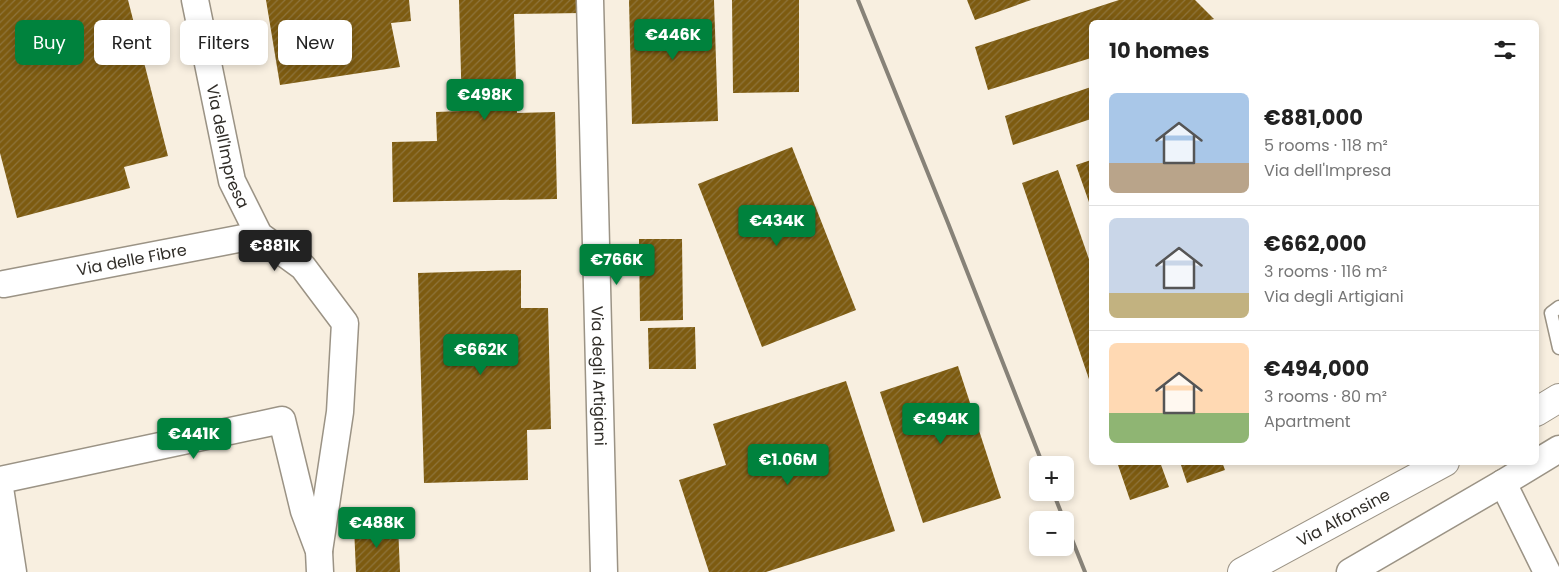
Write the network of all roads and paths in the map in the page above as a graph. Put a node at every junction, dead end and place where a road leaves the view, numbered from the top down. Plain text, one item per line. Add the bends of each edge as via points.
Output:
1 (196, 0) edge
2 (590, 0) edge
3 (259, 235) junction
4 (4, 284) dead end
5 (1559, 307) edge
6 (1559, 348) edge
7 (1559, 398) edge
8 (1539, 410) edge
9 (1559, 448) edge
10 (1539, 460) edge
11 (1439, 465) edge
12 (1532, 465) edge
13 (0, 480) edge
14 (1503, 483) junction
15 (0, 488) edge
16 (319, 562) edge
17 (13, 572) edge
18 (604, 572) edge
19 (1242, 572) edge
20 (1350, 572) edge
21 (1547, 572) edge

1 - 3 street, Via dell'Impresa via 232,181
2 - 18 street, Via degli Artigiani
3 - 4 street, Via delle Fibre
3 - 16 street, Via dell'Impresa via 303,267 345,323 340,412
5 - 6 lane via 1551,313
7 - 8 main road
9 - 10 street
11 - 19 main road, Via Alfonsine
12 - 14 street
13 - 16 street via 282,420
14 - 20 street
14 - 21 street
15 - 17 street

